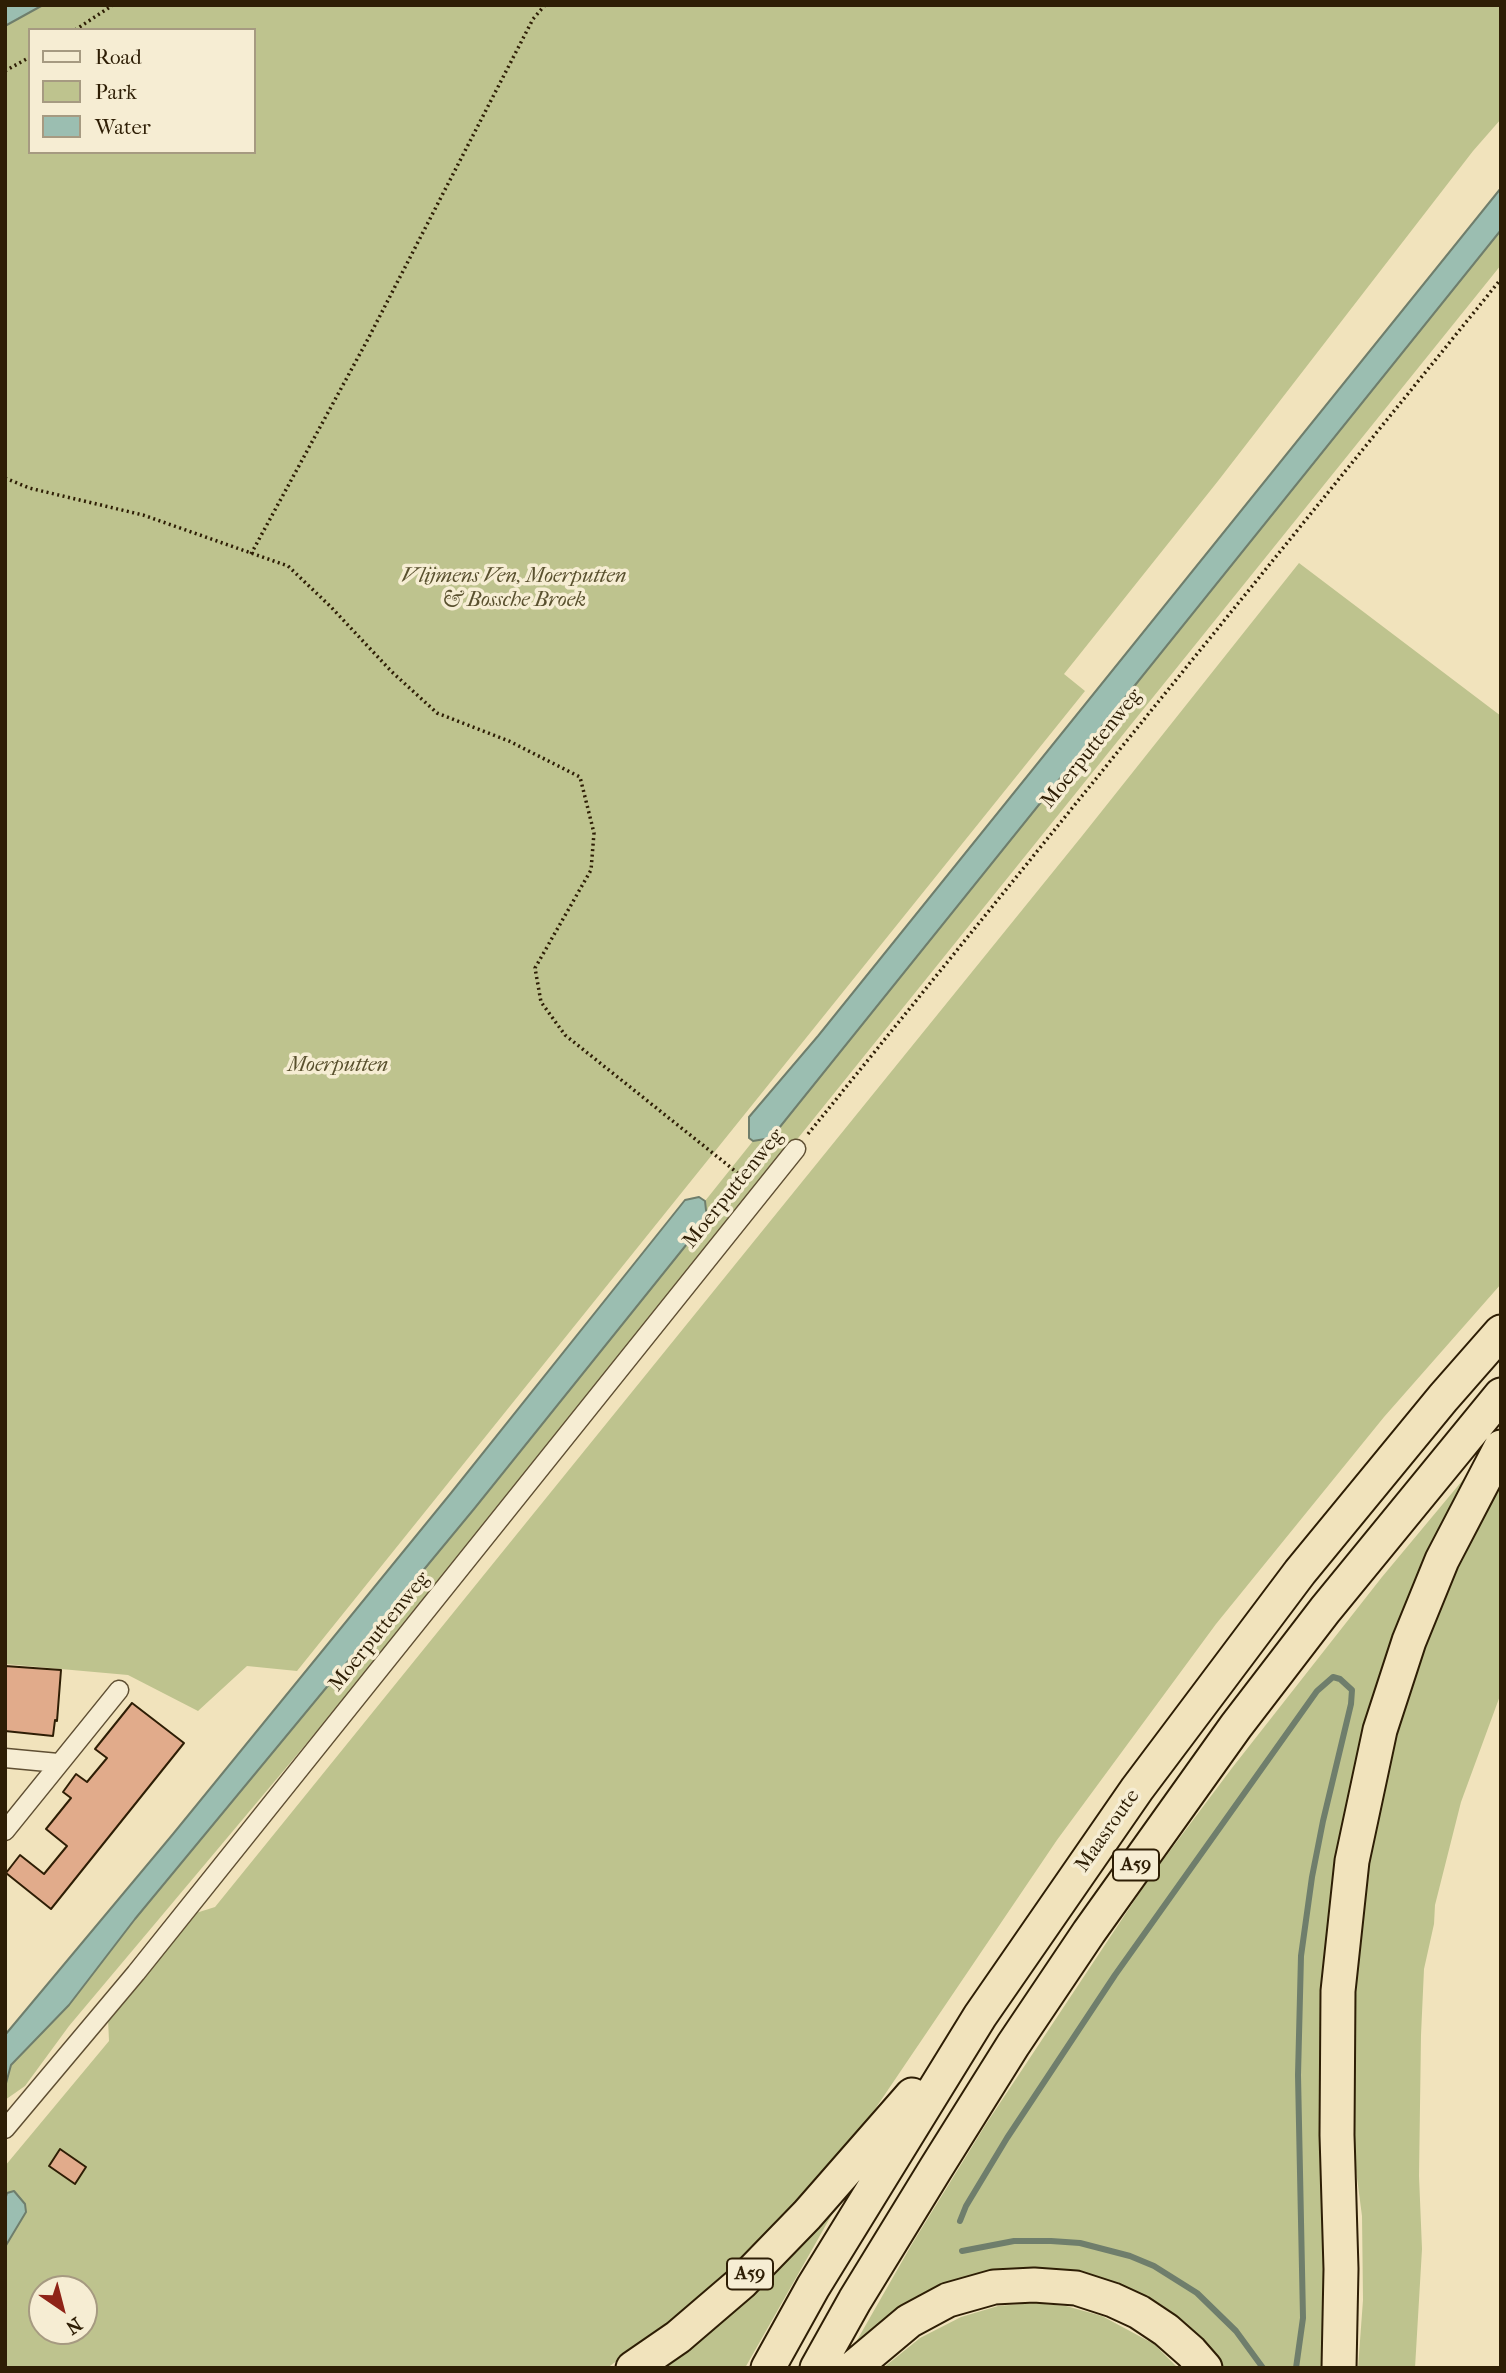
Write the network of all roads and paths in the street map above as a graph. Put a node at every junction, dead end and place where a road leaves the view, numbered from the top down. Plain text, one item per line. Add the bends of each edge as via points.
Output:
1 (113, 5) edge
2 (545, 5) edge
3 (78, 28) edge
4 (28, 58) edge
5 (5, 71) edge
6 (1501, 279) edge
7 (5, 478) edge
8 (251, 554) junction
9 (796, 1149) joint
10 (761, 1192) junction
11 (1501, 1332) edge
12 (1501, 1395) edge
13 (1501, 1447) edge
14 (119, 1690) dead end
15 (5, 1758) edge
16 (58, 1763) junction
17 (5, 1831) edge
18 (980, 2016) junction
19 (5, 2129) edge
20 (633, 2368) edge
21 (768, 2368) edge
22 (817, 2368) edge
23 (853, 2368) edge
24 (1205, 2368) edge
25 (1339, 2368) edge

1 - 3 path
2 - 8 path via 533,19
4 - 5 path
6 - 9 path, Moerputtenweg
7 - 8 path via 143,515
8 - 10 path via 288,566 437,713 580,776 594,833 591,870 535,968 541,1002 565,1035
9 - 10 street, Moerputtenweg
10 - 19 street, Moerputtenweg
11 - 18 highway, Maasroute / A59 via 1300,1572 1208,1692
12 - 22 highway, Maasroute / A59 via 1325,1610 1089,1932 929,2179
13 - 25 highway via 1442,1560 1409,1641 1380,1730 1352,1861 1338,1991
14 - 16 street
15 - 16 street
16 - 17 street
18 - 20 highway, A59 via 853,2164 741,2283
18 - 21 highway, Maasroute / A59
23 - 24 highway via 909,2321 948,2300 994,2287 1034,2285 1076,2288 1139,2312 1191,2351

